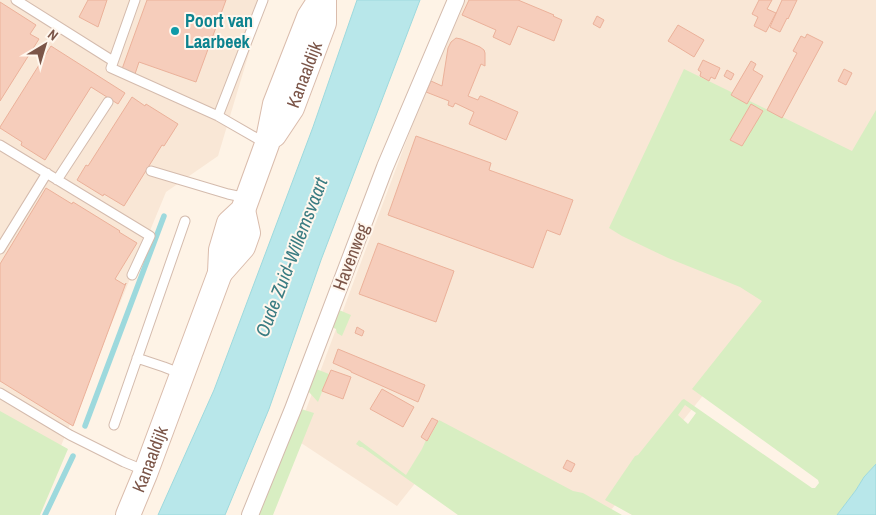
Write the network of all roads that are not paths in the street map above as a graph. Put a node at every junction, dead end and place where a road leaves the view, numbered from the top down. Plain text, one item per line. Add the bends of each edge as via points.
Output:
1 (16, 0) edge
2 (135, 0) edge
3 (263, 0) edge
4 (322, 0) edge
5 (456, 0) edge
6 (113, 61) junction
7 (108, 102) dead end
8 (218, 116) junction
9 (259, 140) junction
10 (0, 145) edge
11 (152, 171) dead end
12 (47, 173) junction
13 (57, 180) junction
14 (245, 204) junction
15 (186, 221) dead end
16 (0, 249) edge
17 (132, 275) dead end
18 (137, 358) junction
19 (173, 371) junction
20 (0, 393) edge
21 (114, 425) dead end
22 (146, 472) junction
23 (128, 515) edge
24 (250, 515) edge

1 - 6 lane
2 - 6 lane
3 - 8 lane
4 - 9 main road, Kanaaldijk via 309,17
5 - 24 street, Havenweg via 385,167
6 - 8 lane via 110,68
7 - 13 lane
8 - 9 lane
9 - 14 main road, Kanaaldijk
10 - 12 lane
11 - 14 lane via 228,194
12 - 13 lane
12 - 16 lane
13 - 17 lane via 150,236
14 - 19 main road, Kanaaldijk via 229,223 221,250 220,273
15 - 18 lane
18 - 19 lane
18 - 21 lane
19 - 22 main road, Kanaaldijk
20 - 22 lane via 70,435
22 - 23 main road, Kanaaldijk

